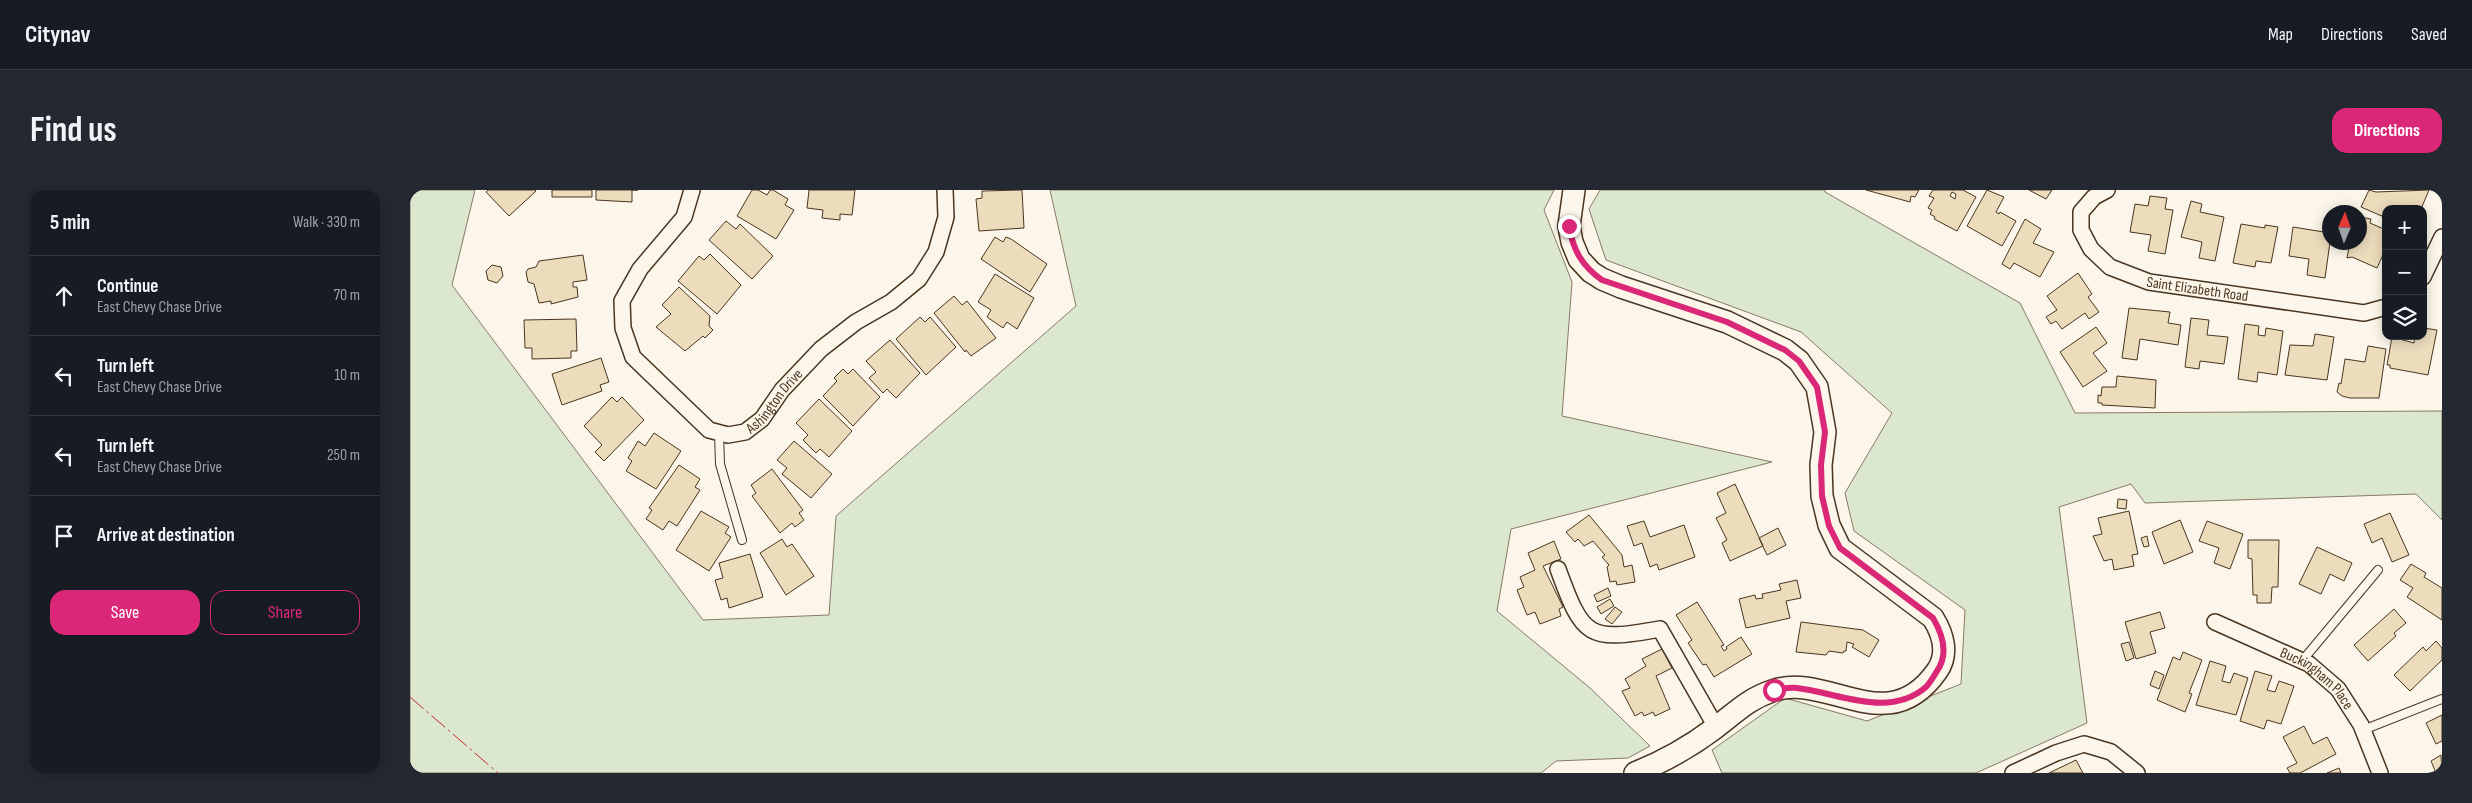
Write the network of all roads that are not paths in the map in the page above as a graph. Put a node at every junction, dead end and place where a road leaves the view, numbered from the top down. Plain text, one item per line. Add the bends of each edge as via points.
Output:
1 (692, 190) edge
2 (945, 190) edge
3 (1574, 190) edge
4 (2107, 190) edge
5 (2442, 237) edge
6 (2427, 269) edge
7 (2382, 308) edge
8 (719, 433) junction
9 (742, 540) dead end
10 (1558, 570) dead end
11 (2378, 570) dead end
12 (2215, 622) dead end
13 (2302, 661) junction
14 (2442, 699) edge
15 (1716, 727) junction
16 (2363, 730) junction
17 (1635, 773) edge
18 (2013, 773) edge
19 (2138, 773) edge
20 (2380, 773) edge

1 - 8 street via 684,217 640,269 622,301 623,328 633,357 709,430
2 - 8 street, Ashington Drive via 946,217 936,252 919,279 822,349 782,390 762,420 745,432
3 - 15 main road via 1569,226 1572,242 1579,259 1591,272 1621,287 1727,322 1785,350 1799,361 1817,387 1825,432 1822,496 1829,526 1840,548 1933,618 1942,632 1945,646 1940,667 1926,687 1891,704 1794,688 1774,690 1751,699
4 - 7 street, Saint Elizabeth Road via 2094,197 2081,212 2081,230 2091,249 2110,267 2149,282 2168,285 2364,314
5 - 6 street
8 - 9 lane via 720,464
10 - 15 street via 1573,611 1587,628 1618,636 1660,629
11 - 13 lane
12 - 13 street, Buckingham Place
13 - 16 street, Buckingham Place via 2338,689
14 - 16 lane
15 - 17 main road via 1691,745
16 - 20 street, Buckingham Place
18 - 19 street via 2084,744 2111,752

